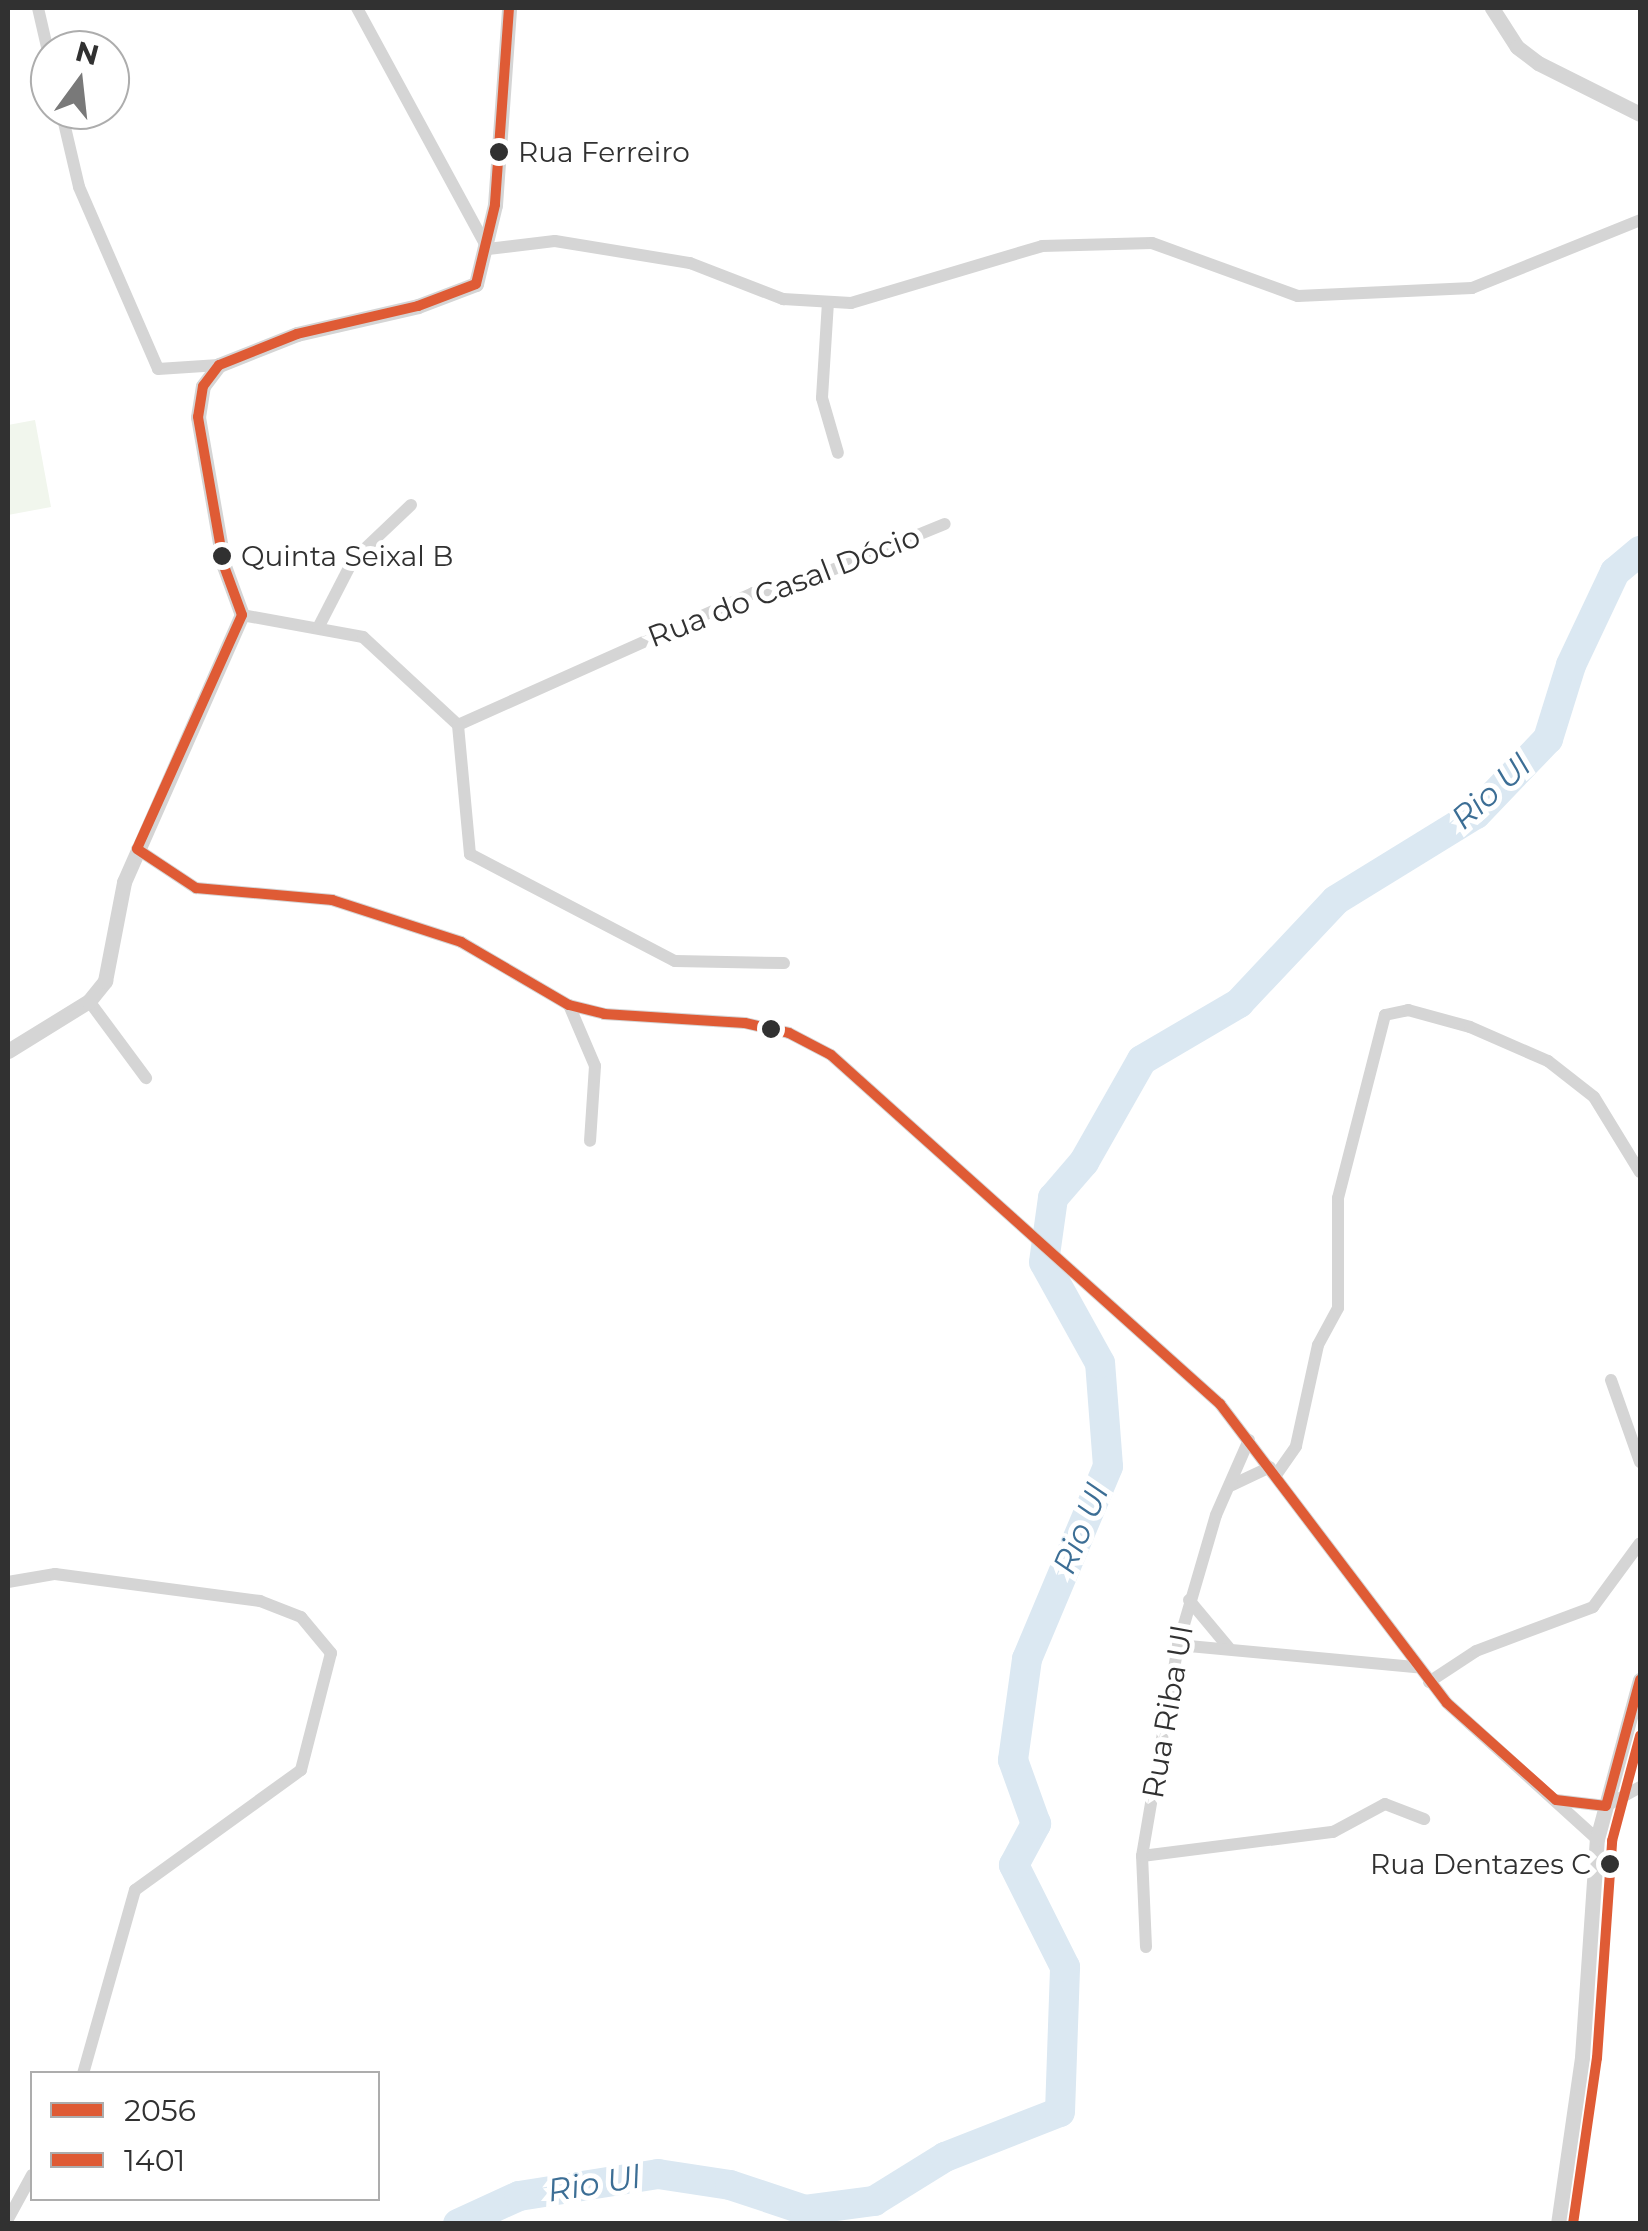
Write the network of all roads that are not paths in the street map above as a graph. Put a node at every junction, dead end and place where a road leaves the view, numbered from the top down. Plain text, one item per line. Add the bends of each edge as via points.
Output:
1 (358, 8) edge
2 (509, 8) edge
3 (1492, 8) edge
4 (1640, 114) edge
5 (66, 130) edge
6 (1640, 220) edge
7 (488, 248) junction
8 (828, 302) junction
9 (219, 366) junction
10 (838, 453) dead end
11 (411, 505) dead end
12 (945, 524) dead end
13 (242, 615) junction
14 (318, 628) junction
15 (458, 725) junction
16 (137, 849) junction
17 (784, 964) dead end
18 (89, 1001) junction
19 (569, 1005) junction
20 (8, 1051) edge
21 (146, 1078) dead end
22 (590, 1141) dead end
23 (1640, 1172) edge
24 (1611, 1380) dead end
25 (1249, 1440) junction
26 (1640, 1462) edge
27 (1273, 1471) junction
28 (1232, 1485) junction
29 (1640, 1543) edge
30 (8, 1582) edge
31 (1189, 1600) junction
32 (1178, 1645) junction
33 (1229, 1648) junction
34 (1417, 1667) junction
35 (1640, 1680) edge
36 (1430, 1682) junction
37 (1640, 1787) edge
38 (1556, 1800) junction
39 (1606, 1806) junction
40 (1424, 1818) dead end
41 (1597, 1838) junction
42 (1142, 1856) junction
43 (1146, 1947) dead end
44 (84, 2071) edge
45 (30, 2180) edge
46 (8, 2219) edge
47 (1558, 2224) edge

1 - 7 street
2 - 7 street
3 - 4 street via 1502,28 1538,63
5 - 9 street via 79,187 158,369
6 - 8 street via 1472,288 1298,296 1152,244 1060,245 851,303
7 - 8 street via 555,241 690,263 783,299
7 - 9 street via 483,272 466,290 297,334
8 - 10 street via 822,398
9 - 13 street via 203,386 198,417 224,566
11 - 14 street via 353,560
12 - 15 street, Rua do Casal Dócio via 778,592 753,593
13 - 14 street
13 - 16 street
14 - 15 street via 363,636
15 - 17 street via 470,854 674,960
16 - 18 street via 124,882 115,953
16 - 19 street via 196,888 332,900 461,942
18 - 20 street
18 - 21 street
19 - 22 street via 595,1066
19 - 25 street via 789,1033 830,1055 1220,1404
23 - 27 street via 1594,1097 1548,1061 1470,1026 1408,1010 1385,1015 1338,1198 1338,1308 1318,1346 1300,1436
24 - 26 street
25 - 27 street
25 - 28 street, Rua Riba Ul
27 - 28 street
27 - 34 street
28 - 31 street, Rua Riba Ul
29 - 36 street via 1593,1608 1476,1651
30 - 44 street via 55,1574 195,1588 301,1617 331,1653 301,1770 136,1890
31 - 32 street, Rua Riba Ul
31 - 33 street
32 - 33 street
32 - 42 street, Rua Riba Ul
33 - 34 street
34 - 36 street
35 - 39 street
36 - 38 street
37 - 39 street
38 - 39 street
38 - 41 street
39 - 41 street
40 - 42 street via 1386,1804 1334,1832
41 - 47 street via 1582,2056
42 - 43 street, Rua Riba Ul
45 - 46 street

